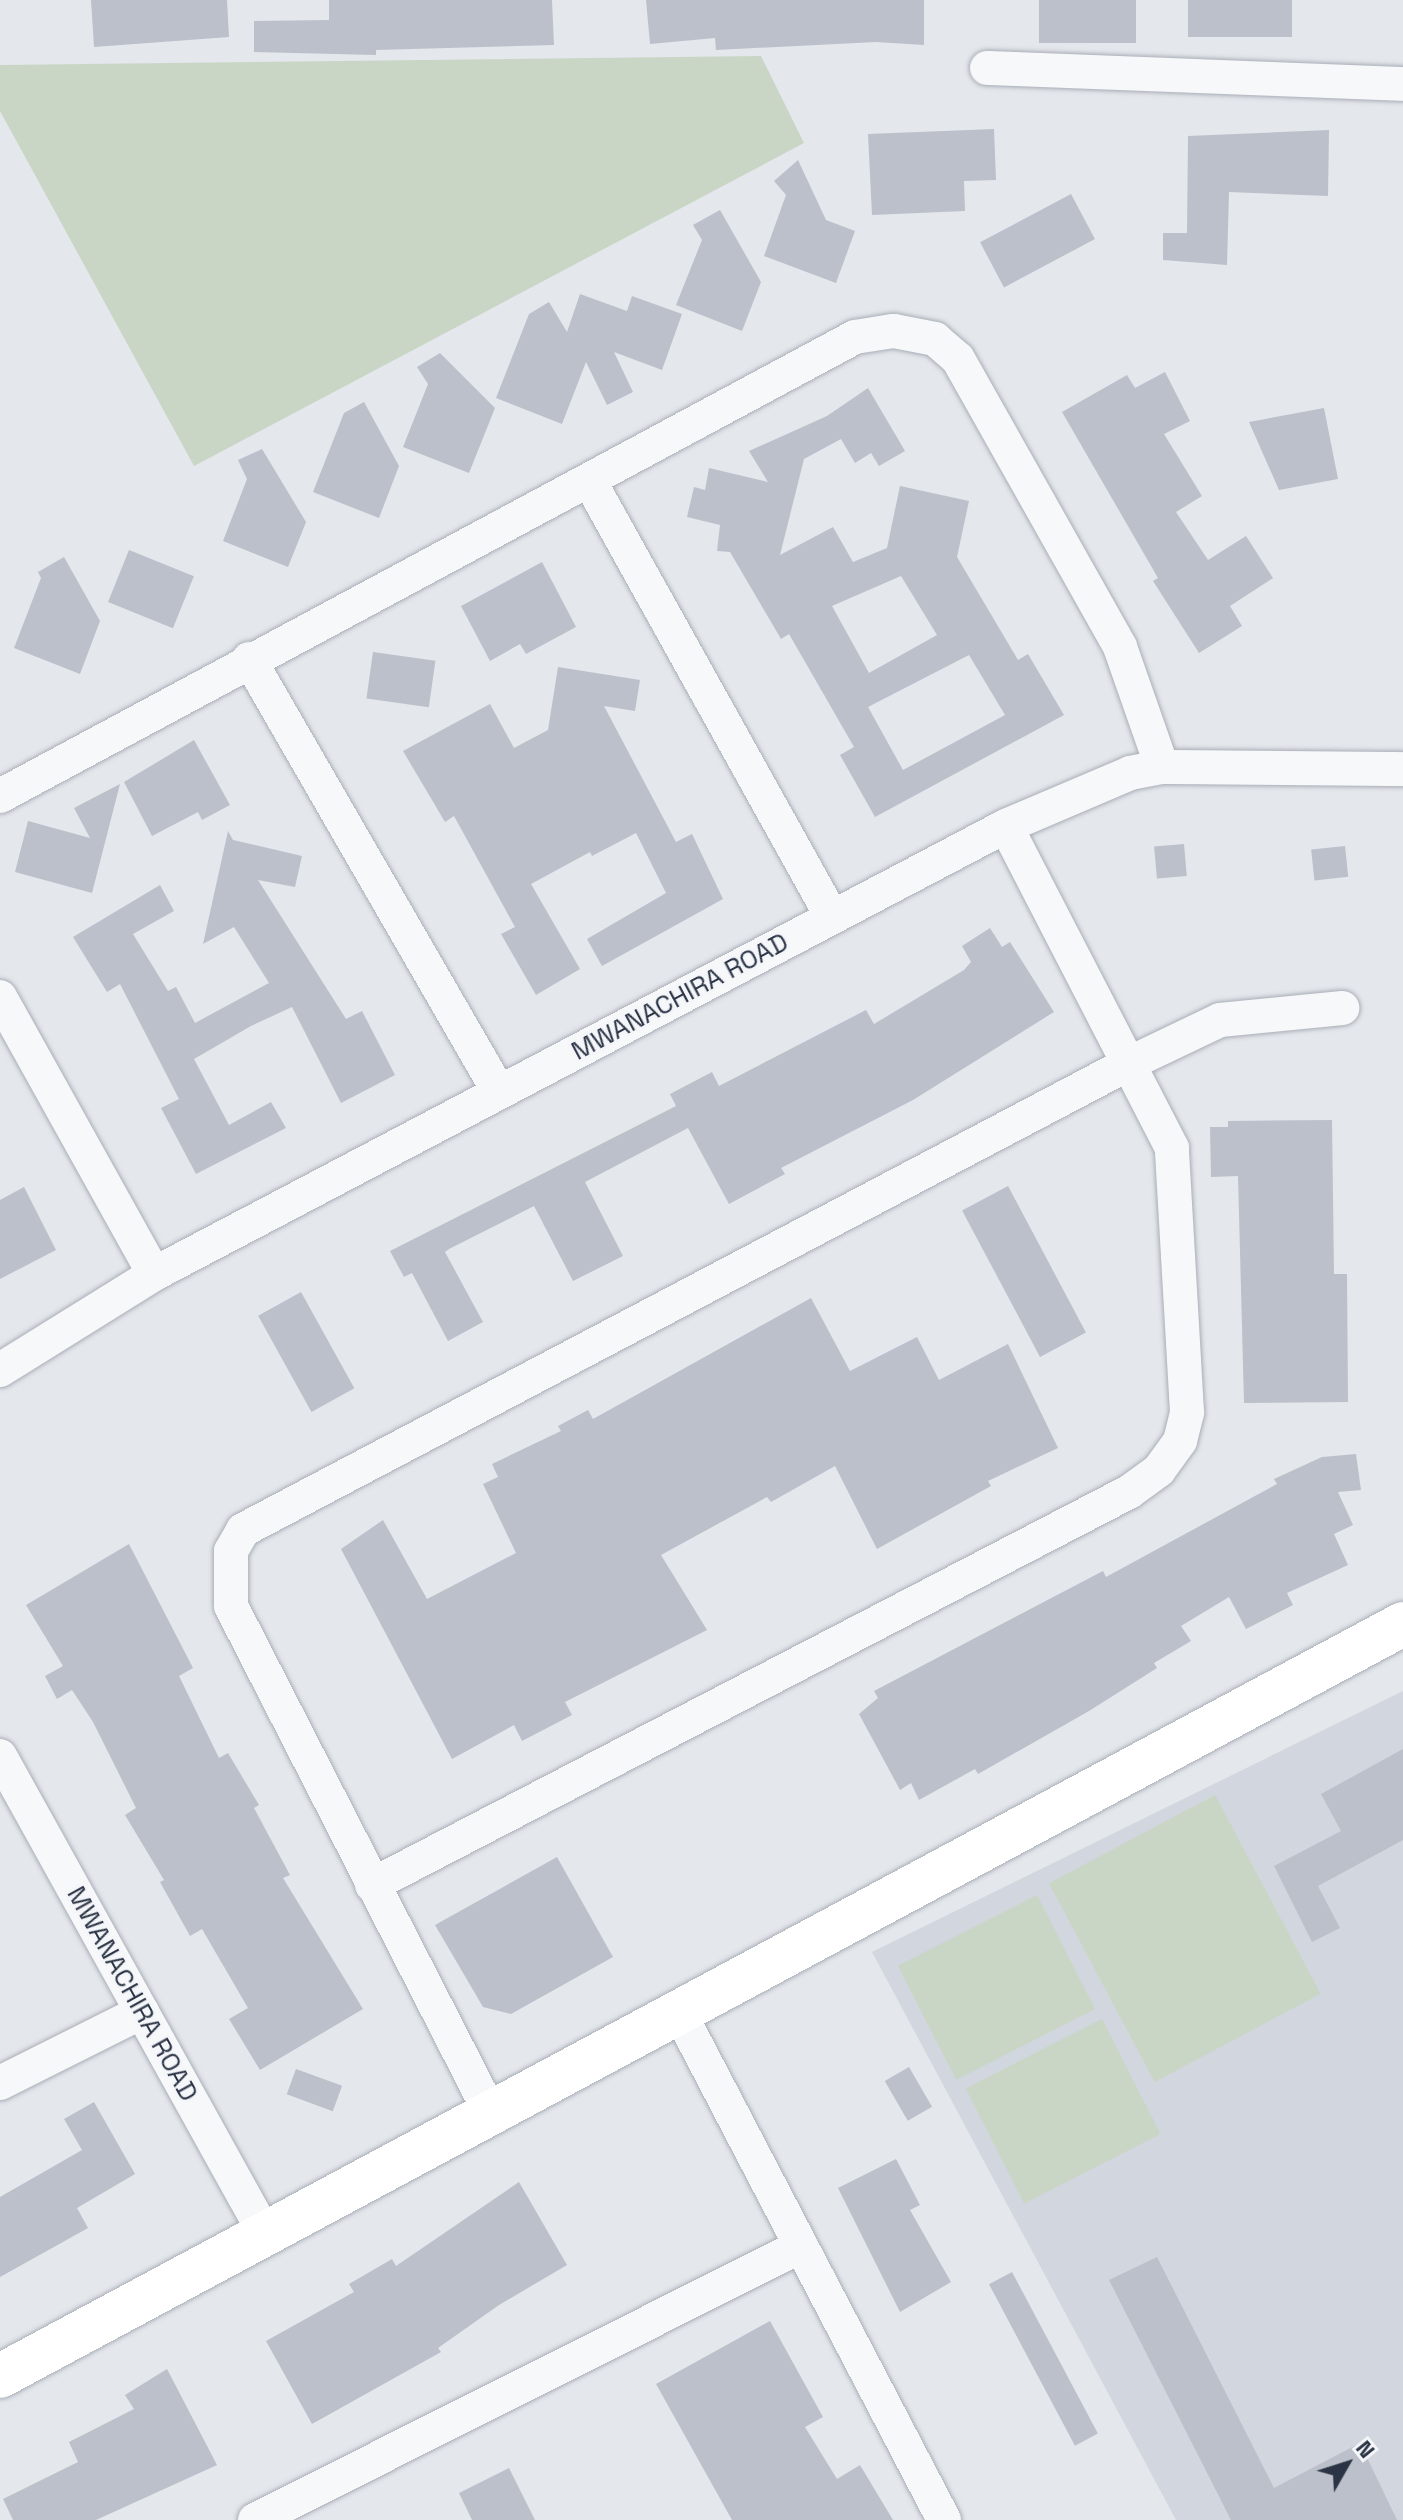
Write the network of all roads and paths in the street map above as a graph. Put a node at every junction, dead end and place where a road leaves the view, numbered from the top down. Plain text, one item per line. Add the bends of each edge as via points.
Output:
1 (987, 68) dead end
2 (1403, 84) edge
3 (590, 482) junction
4 (249, 659) junction
5 (1162, 767) junction
6 (1403, 769) edge
7 (0, 796) edge
8 (1006, 826) junction
9 (832, 916) junction
10 (0, 997) edge
11 (1342, 1008) dead end
12 (1130, 1063) junction
13 (499, 1092) junction
14 (154, 1274) junction
15 (0, 1370) edge
16 (1403, 1624) edge
17 (0, 1756) edge
18 (372, 1885) junction
19 (678, 2010) junction
20 (142, 2012) junction
21 (0, 2083) edge
22 (490, 2112) junction
23 (264, 2232) junction
24 (801, 2246) junction
25 (0, 2376) edge
26 (255, 2520) edge
27 (944, 2520) edge

1 - 2 street
3 - 4 street
3 - 5 street via 855,337 894,331 935,339 958,359 1120,647
3 - 9 street
4 - 7 street
4 - 13 street
5 - 6 street, MWANACHIRA ROAD
5 - 8 street, MWANACHIRA ROAD via 1130,773
8 - 9 street, MWANACHIRA ROAD
8 - 12 street
9 - 13 street, MWANACHIRA ROAD
10 - 14 street
11 - 12 street via 1220,1020
12 - 18 street via 1172,1148 1177,1180 1187,1412 1180,1441 1159,1470 1129,1492
12 - 18 street via 243,1530 231,1551 231,1606
13 - 14 street, MWANACHIRA ROAD
14 - 15 street, MWANACHIRA ROAD
16 - 19 street
17 - 20 street, MWANACHIRA ROAD
18 - 22 street
19 - 22 street
19 - 24 street
20 - 21 street
20 - 23 street, MWANACHIRA ROAD
22 - 23 street
23 - 25 street
24 - 26 street
24 - 27 street

